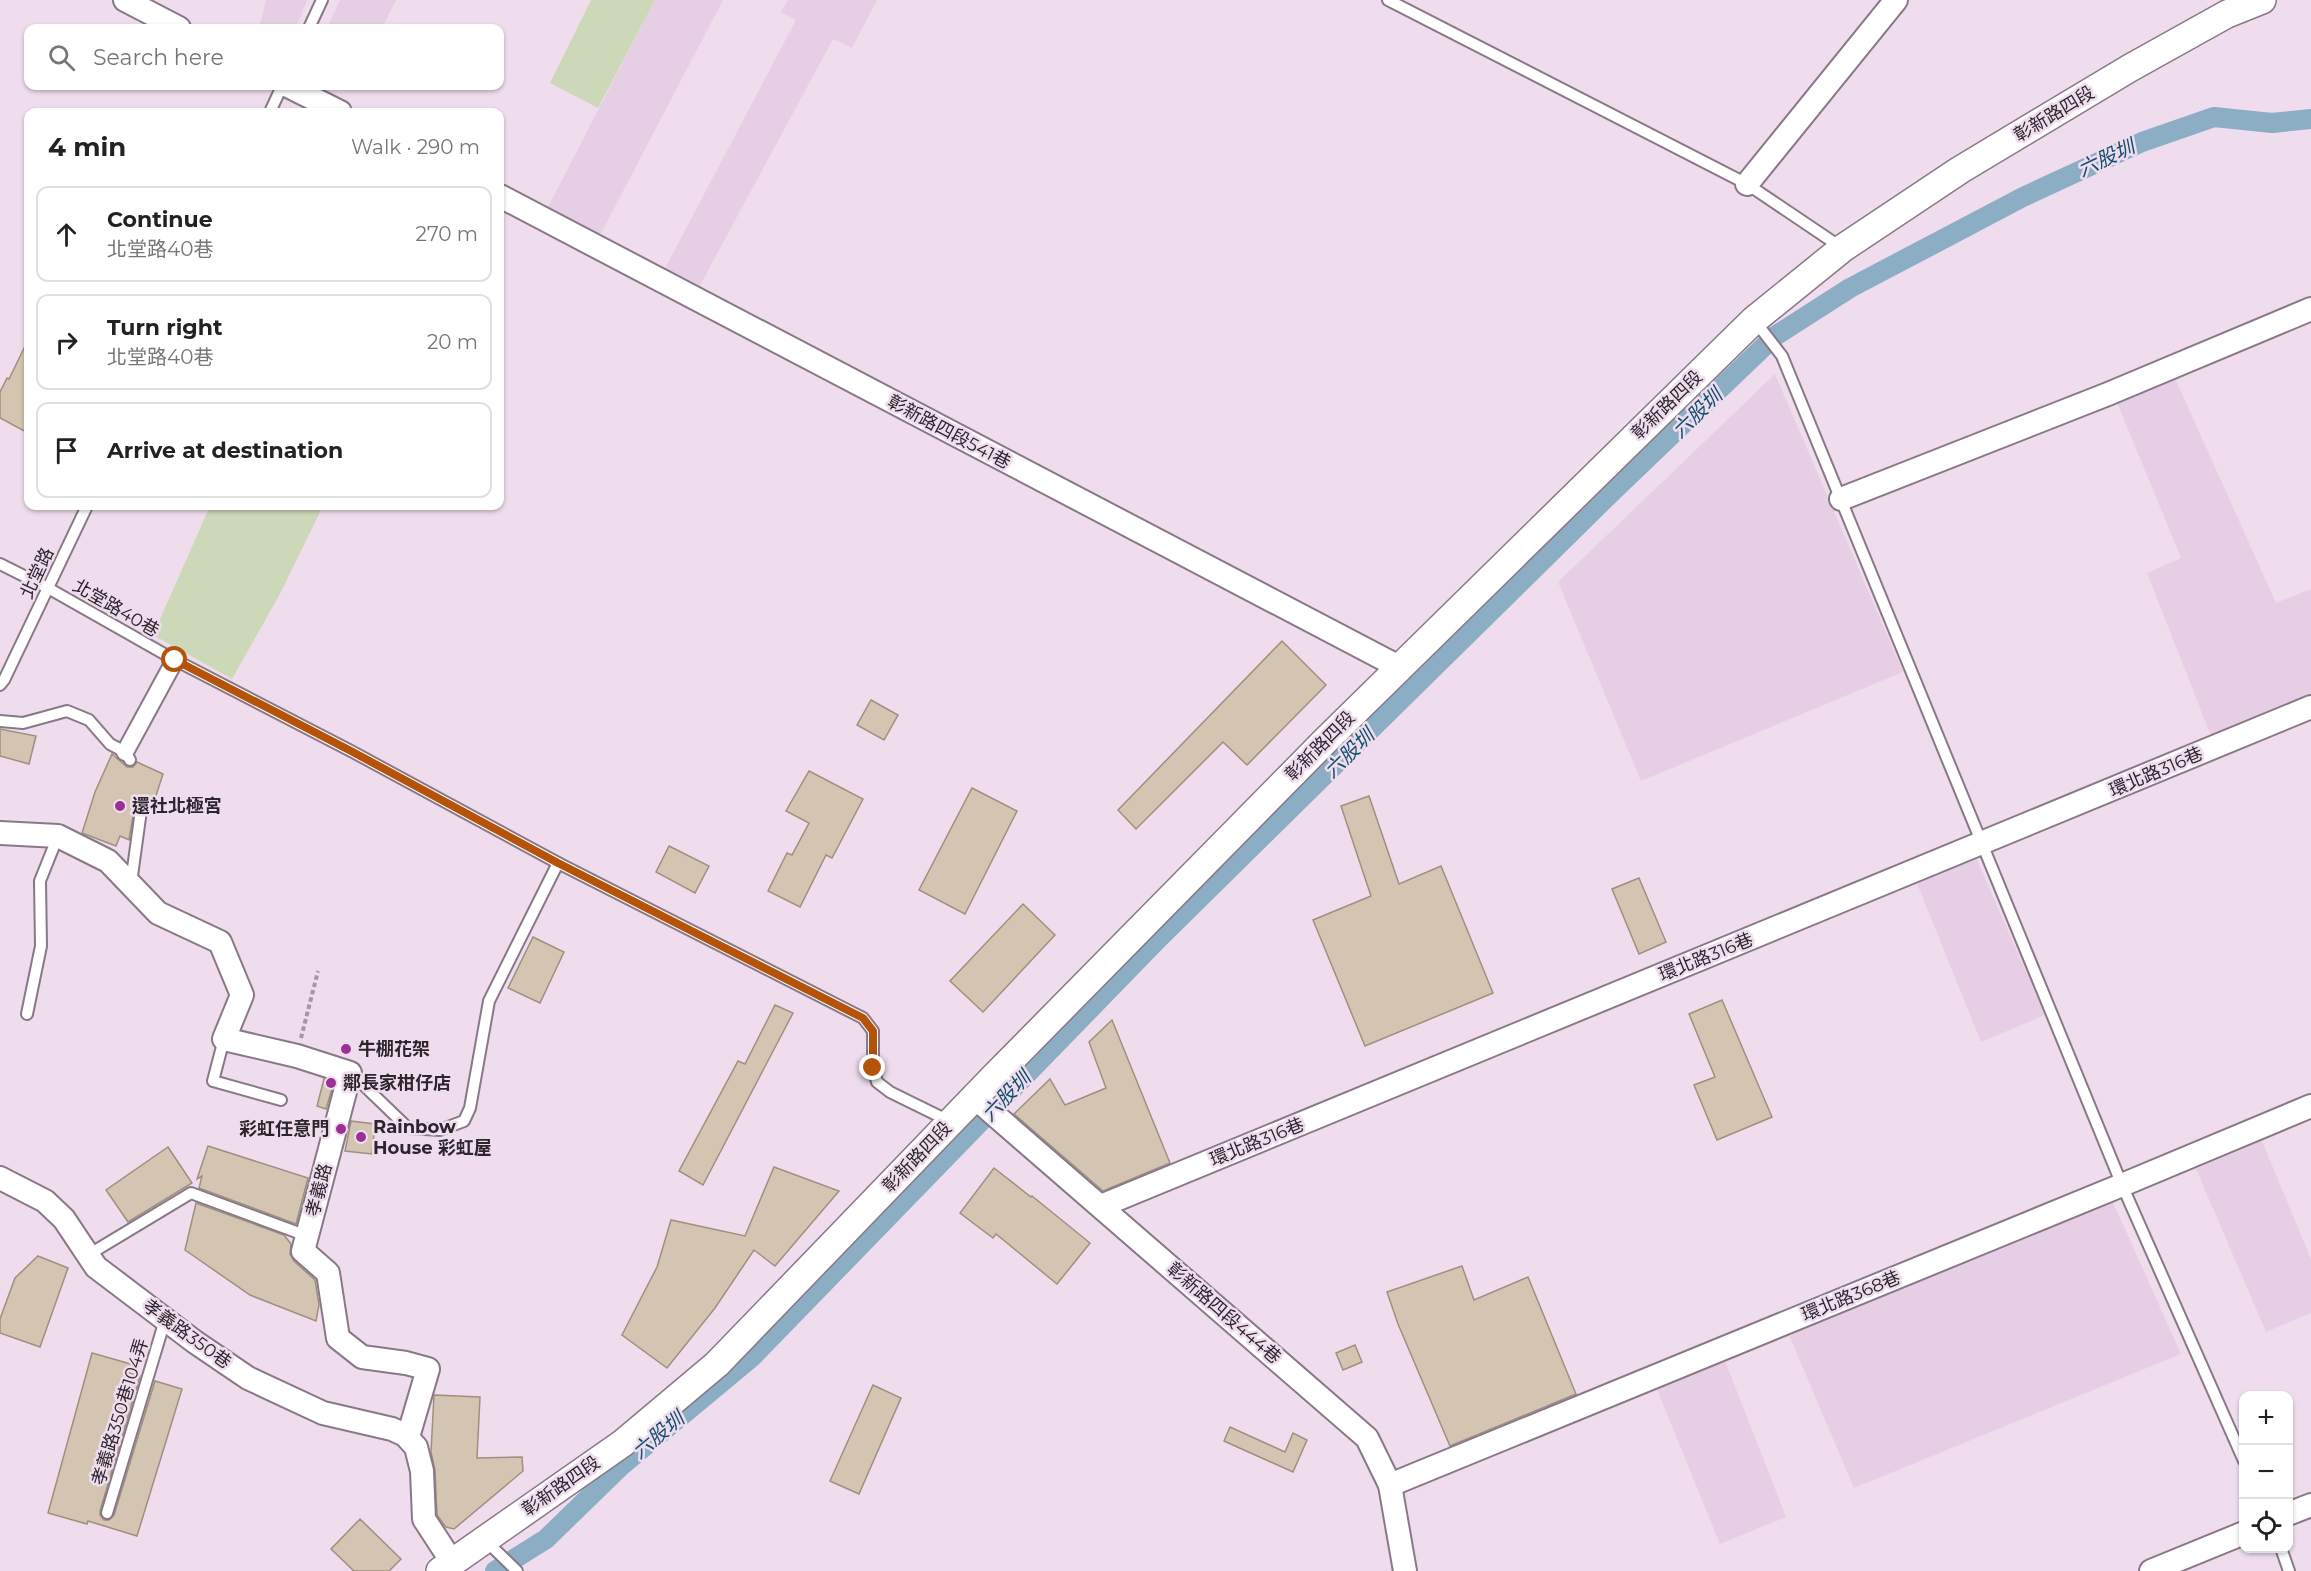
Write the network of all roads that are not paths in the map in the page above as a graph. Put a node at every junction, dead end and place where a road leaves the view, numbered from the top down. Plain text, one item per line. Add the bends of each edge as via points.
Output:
1 (125, 0) edge
2 (322, 0) edge
3 (1388, 0) edge
4 (1896, 0) edge
5 (2262, 0) edge
6 (171, 24) edge
7 (311, 24) edge
8 (280, 90) edge
9 (296, 90) edge
10 (272, 108) edge
11 (332, 108) edge
12 (1747, 184) junction
13 (504, 198) edge
14 (1843, 248) junction
15 (2311, 309) edge
16 (1762, 330) junction
17 (1841, 499) junction
18 (85, 510) edge
19 (0, 564) edge
20 (48, 588) junction
21 (175, 660) junction
22 (1400, 667) junction
23 (0, 685) edge
24 (2311, 707) edge
25 (0, 721) edge
26 (128, 756) joint
27 (142, 803) dead end
28 (0, 833) edge
29 (58, 836) junction
30 (1982, 844) junction
31 (558, 863) junction
32 (131, 885) junction
33 (27, 1014) dead end
34 (224, 1039) junction
35 (350, 1073) junction
36 (975, 1098) junction
37 (281, 1100) dead end
38 (2311, 1106) edge
39 (951, 1122) junction
40 (0, 1178) edge
41 (2122, 1185) junction
42 (1101, 1206) junction
43 (307, 1236) junction
44 (88, 1255) junction
45 (165, 1320) junction
46 (408, 1437) junction
47 (2239, 1450) edge
48 (1390, 1485) junction
49 (2311, 1505) edge
50 (2293, 1512) edge
51 (106, 1513) dead end
52 (2239, 1535) edge
53 (485, 1540) junction
54 (2283, 1553) edge
55 (446, 1567) edge
56 (517, 1571) edge
57 (1406, 1571) edge
58 (2151, 1571) edge
59 (2289, 1571) edge

1 - 6 street
2 - 7 lane
3 - 12 lane
4 - 12 street
5 - 14 street, 彰新路四段 via 2227,14 2120,74 1960,170
8 - 10 lane
9 - 11 street
12 - 14 lane
13 - 22 street, 彰新路四段541巷
14 - 16 street, 彰新路四段
15 - 17 street
16 - 17 lane via 1782,356
16 - 22 street, 彰新路四段
17 - 30 lane
18 - 20 lane, 北堂路
19 - 20 lane, 北堂路40巷
20 - 21 lane, 北堂路40巷
20 - 23 lane, 北堂路
21 - 26 street
21 - 31 lane, 北堂路40巷
22 - 36 street, 彰新路四段
24 - 30 street, 環北路316巷
25 - 26 lane via 23,723 67,711 89,720 110,744
27 - 32 lane
28 - 29 street
29 - 32 street via 108,861
29 - 33 lane via 40,881 41,946
30 - 41 lane
30 - 42 street, 環北路316巷
31 - 35 lane via 489,1001 470,1108 464,1120 440,1130 408,1128
31 - 39 lane, 北堂路40巷 via 863,1018 873,1031 877,1082
32 - 34 street via 158,913 220,942 242,995
34 - 35 street
34 - 37 lane via 213,1081
35 - 43 street, 孝義路
36 - 39 street, 彰新路四段
36 - 42 street, 彰新路四段444巷
38 - 41 street, 環北路368巷
39 - 53 street, 彰新路四段 via 717,1364 623,1443
40 - 44 street, 孝義路350巷 via 45,1201 64,1219
41 - 47 lane
41 - 48 street, 環北路368巷
42 - 48 street, 彰新路四段444巷 via 1367,1438
43 - 44 lane via 192,1193
43 - 46 street, 孝義路 via 303,1251 327,1273 338,1338 362,1357 428,1369
44 - 45 street, 孝義路350巷 via 96,1267
45 - 46 street, 孝義路350巷 via 248,1378 285,1397 323,1413
45 - 51 lane, 孝義路350巷104弄
46 - 55 street via 416,1447 422,1471 424,1519
48 - 57 street, 彰新路四段444巷
49 - 50 street
52 - 58 street
53 - 55 street, 彰新路四段
53 - 56 lane
54 - 59 lane

